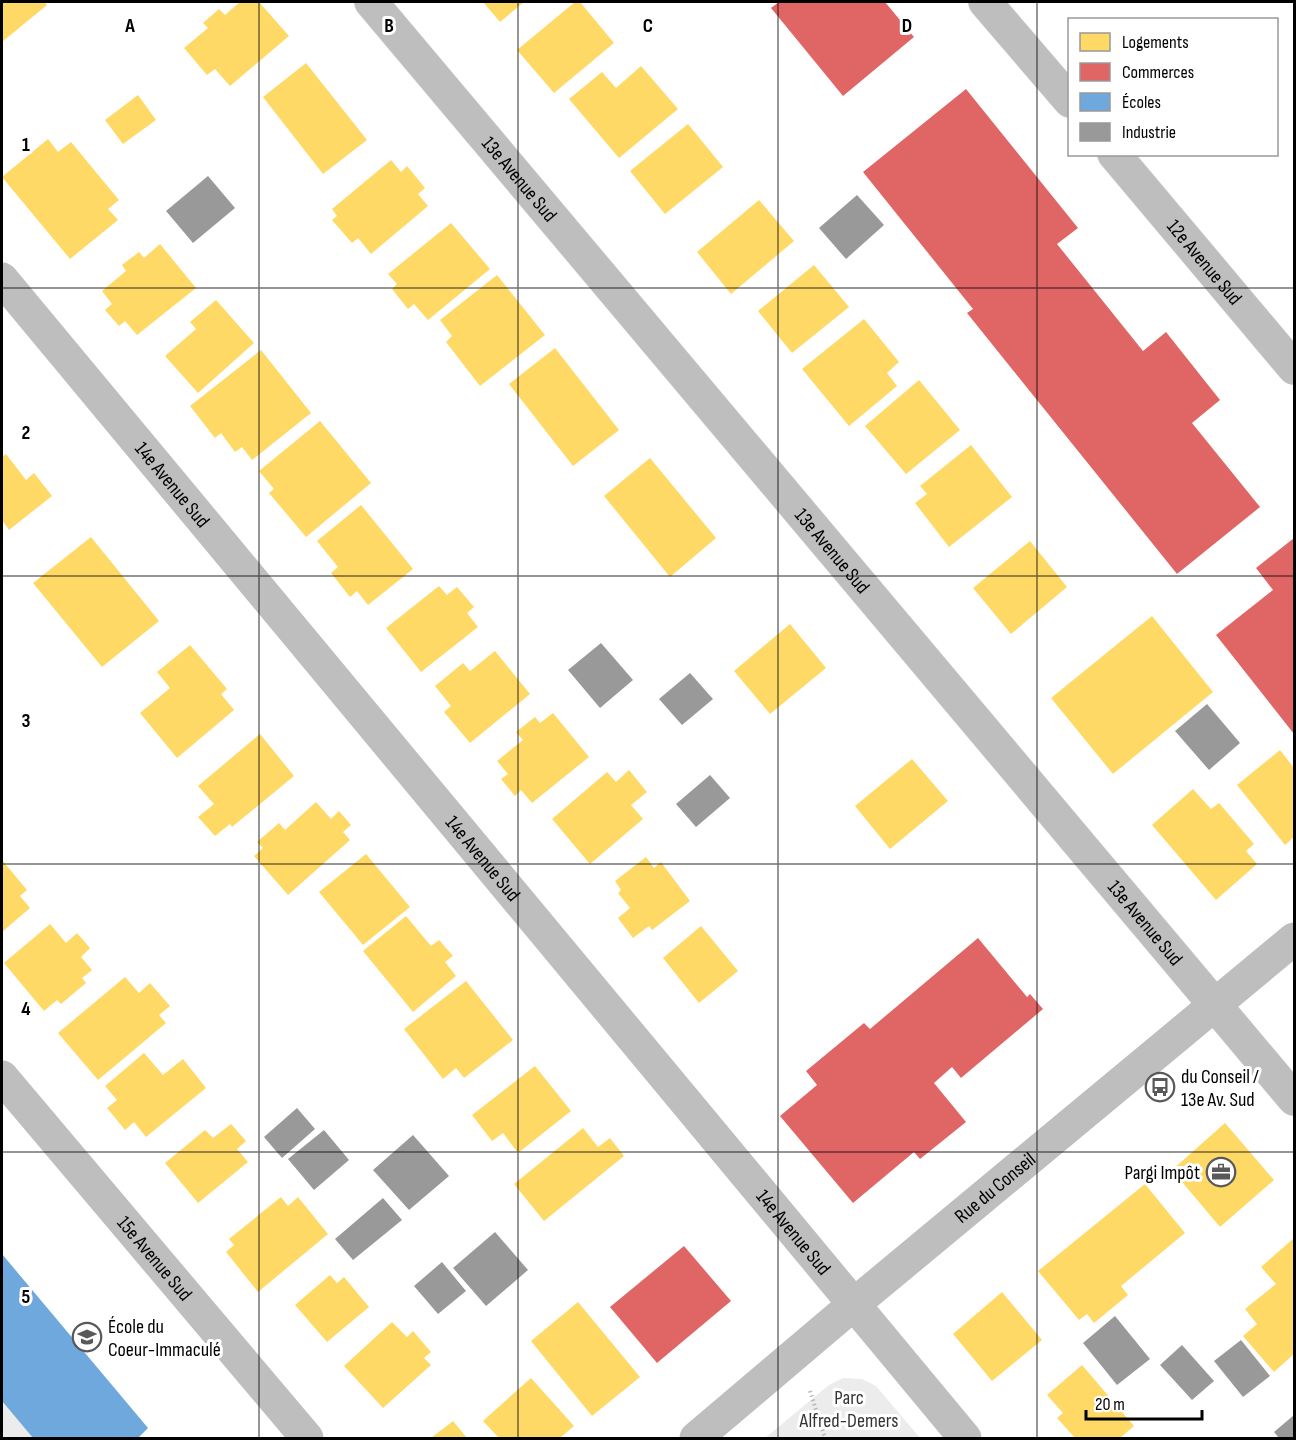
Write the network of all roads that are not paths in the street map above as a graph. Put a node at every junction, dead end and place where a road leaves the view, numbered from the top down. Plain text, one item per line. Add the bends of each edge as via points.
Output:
1 (372, 2) edge
2 (985, 2) edge
3 (1068, 99) edge
4 (1116, 156) edge
5 (2, 279) edge
6 (1294, 368) edge
7 (1294, 939) edge
8 (1215, 1005) junction
9 (2, 1077) edge
10 (1294, 1099) edge
11 (853, 1305) junction
12 (307, 1438) edge
13 (696, 1438) edge
14 (965, 1438) edge

1 - 8 street, 13e Avenue Sud
2 - 3 street
4 - 6 street, 12e Avenue Sud
5 - 11 street, 14e Avenue Sud
7 - 8 street, Rue du Conseil
8 - 10 street, 13e Avenue Sud
8 - 11 street, Rue du Conseil
9 - 12 street, 15e Avenue Sud
11 - 13 street, Rue du Conseil
11 - 14 street, 14e Avenue Sud

